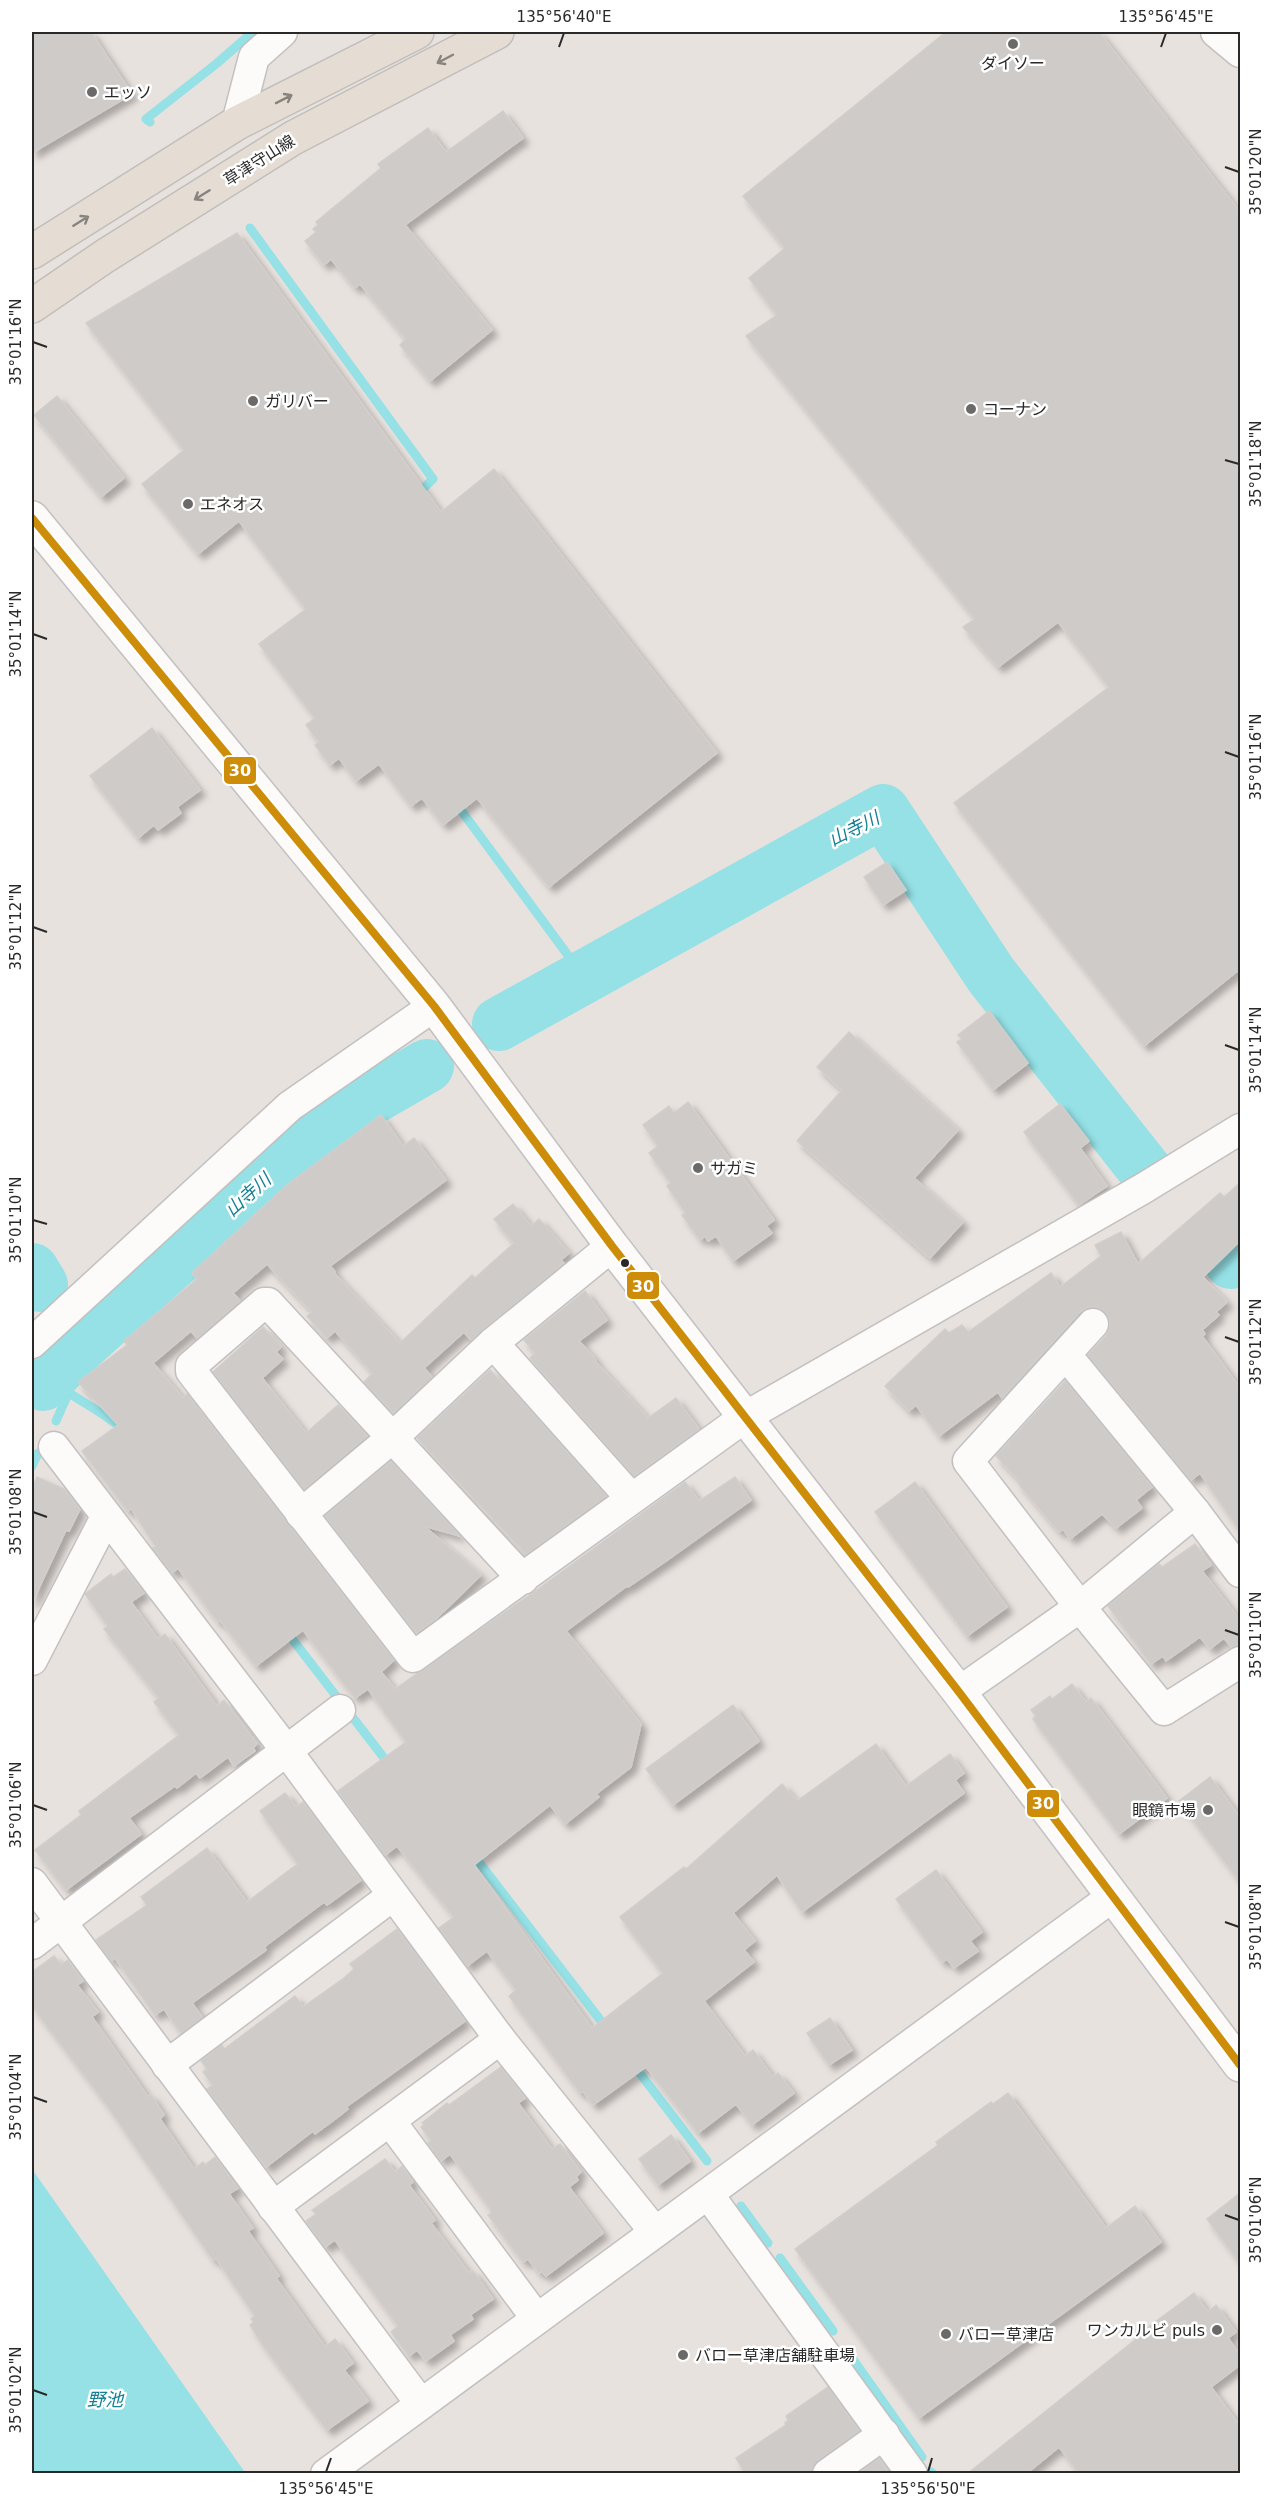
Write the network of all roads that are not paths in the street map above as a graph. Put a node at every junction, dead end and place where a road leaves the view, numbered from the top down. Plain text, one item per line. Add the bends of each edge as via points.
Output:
1 (282, 32) edge
2 (417, 32) edge
3 (497, 32) edge
4 (1216, 32) edge
5 (1240, 52) edge
6 (237, 123) junction
7 (32, 252) edge
8 (32, 306) edge
9 (32, 518) edge
10 (434, 1006) junction
11 (1240, 1129) edge
12 (612, 1246) junction
13 (1093, 1324) dead end
14 (32, 1343) edge
15 (493, 1343) junction
16 (1066, 1355) junction
17 (745, 1417) junction
18 (392, 1438) junction
19 (54, 1447) dead end
20 (631, 1498) junction
21 (1195, 1512) junction
22 (302, 1514) junction
23 (106, 1517) junction
24 (1240, 1572) edge
25 (523, 1579) junction
26 (1080, 1607) junction
27 (32, 1660) edge
28 (1240, 1662) edge
29 (958, 1692) junction
30 (340, 1710) dead end
31 (286, 1750) junction
32 (32, 1882) edge
33 (392, 1896) junction
34 (1112, 1897) junction
35 (60, 1923) junction
36 (32, 1944) edge
37 (500, 2039) junction
38 (167, 2065) junction
39 (1240, 2066) edge
40 (390, 2121) junction
41 (708, 2194) junction
42 (273, 2207) junction
43 (655, 2232) junction
44 (537, 2319) junction
45 (421, 2404) junction
46 (884, 2434) junction
47 (326, 2474) edge
48 (828, 2474) edge
49 (912, 2474) edge

1 - 6 street via 254,57
6 -> 2 main road
3 -> 8 main road, 草津守山線 via 293,138
4 - 5 street
7 -> 6 main road
9 - 10 main road
10 - 12 main road
10 - 14 street via 290,1106
11 - 17 street
12 - 15 street
12 - 17 main road
13 - 16 street
15 - 18 street
15 - 20 street
16 - 21 street
16 - 26 street via 968,1461
17 - 20 street
17 - 29 main road
18 - 22 street
18 - 22 street via 264,1303 191,1366 191,1371
18 - 25 street
19 - 23 street
20 - 25 street
21 - 24 street
21 - 26 street
22 - 25 street via 413,1657
23 - 27 street
23 - 31 street
26 - 28 street via 1164,1710
26 - 29 street
29 - 34 main road
30 - 31 street
31 - 33 street
31 - 35 street
32 - 35 street
33 - 37 street
33 - 38 street
34 - 39 main road
34 - 41 street
35 - 36 street
35 - 38 street
37 - 40 street
37 - 43 street
38 - 42 street
40 - 42 street
40 - 44 street
41 - 43 street
41 - 46 street
42 - 45 street
43 - 44 street
44 - 45 street
45 - 47 street
46 - 48 street
46 - 49 street

